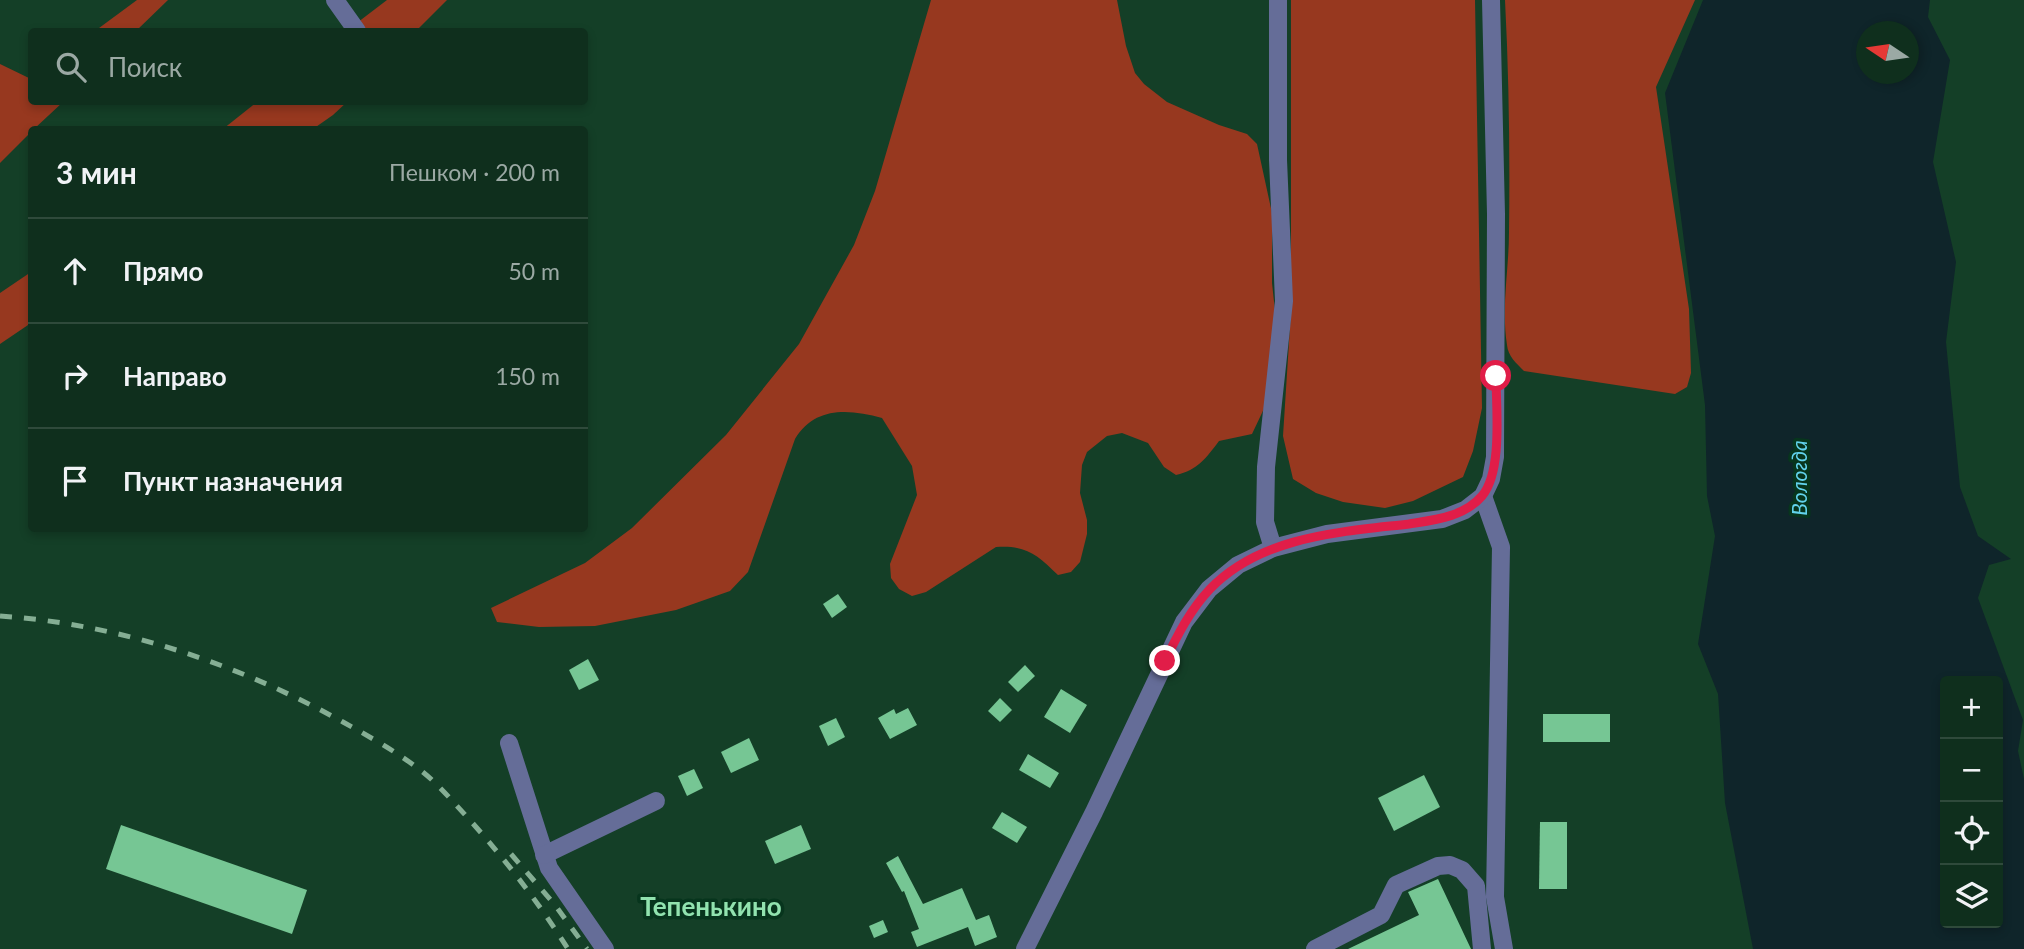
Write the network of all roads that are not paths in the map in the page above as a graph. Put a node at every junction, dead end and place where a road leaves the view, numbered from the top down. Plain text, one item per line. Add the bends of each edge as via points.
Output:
1 (335, 0) edge
2 (1278, 0) edge
3 (1491, 0) edge
4 (355, 28) edge
5 (1483, 496) junction
6 (1273, 548) junction
7 (509, 743) dead end
8 (656, 801) dead end
9 (544, 855) junction
10 (605, 949) edge
11 (1025, 949) edge
12 (1315, 949) edge
13 (1482, 949) edge
14 (1504, 949) edge

1 - 4 street
2 - 6 street via 1284,301 1266,467 1265,522
3 - 5 street via 1495,457
5 - 6 street via 1442,519 1327,534
5 - 14 street via 1501,547 1495,897
6 - 11 street via 1238,565 1209,589 1184,622
7 - 9 street
8 - 9 street
9 - 10 street
12 - 13 street via 1381,915 1396,885 1450,865 1462,870 1476,886

